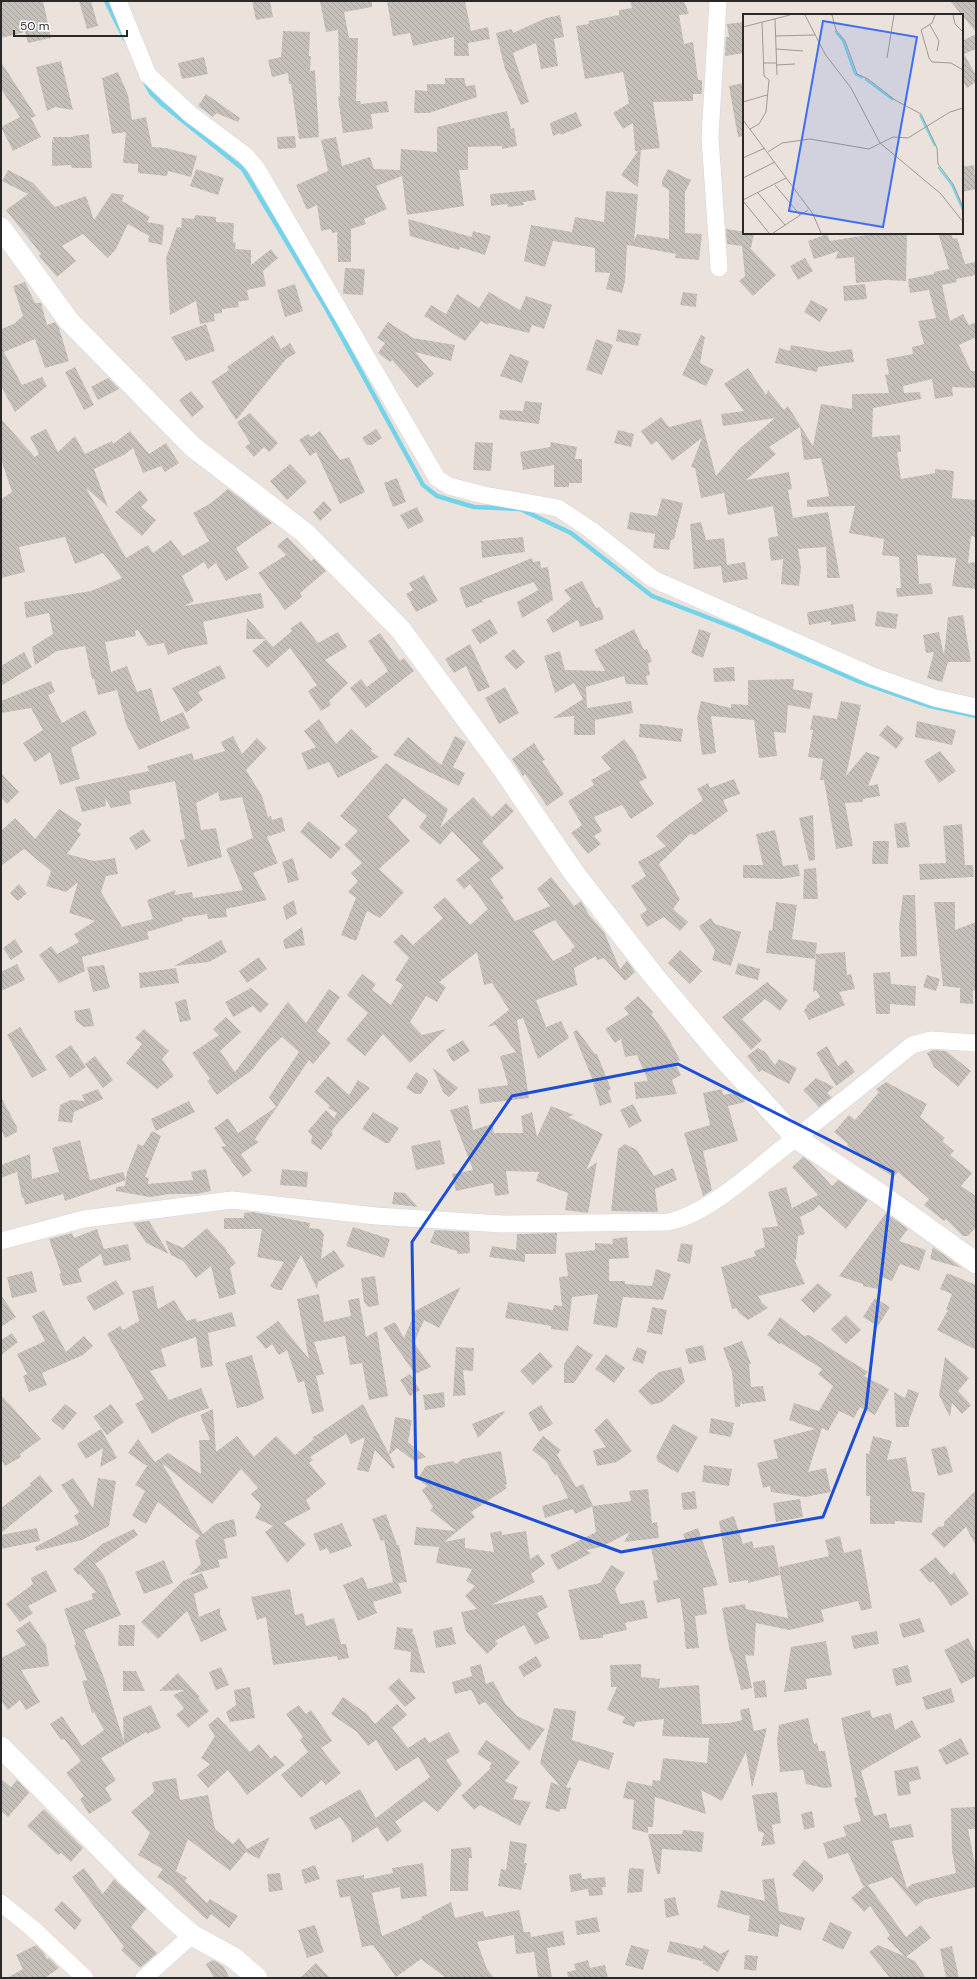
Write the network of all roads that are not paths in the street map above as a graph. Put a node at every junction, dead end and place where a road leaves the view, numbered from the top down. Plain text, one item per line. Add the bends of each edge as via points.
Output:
1 (118, 1) edge
2 (718, 1) edge
3 (1, 228) edge
4 (719, 268) dead end
5 (976, 707) edge
6 (976, 1043) edge
7 (796, 1138) junction
8 (1, 1241) edge
9 (976, 1263) edge
10 (1, 1747) edge
11 (1, 1903) edge
12 (192, 1935) junction
13 (85, 1978) edge
14 (144, 1978) edge
15 (257, 1978) edge

1 - 5 street via 148,74 190,114 245,155 257,169 437,478 448,486 484,495 558,508 591,530 653,579 873,676 935,698
2 - 4 street via 710,138
3 - 7 street via 69,321 160,414 197,450 305,533 400,630 501,766 574,873 724,1059
6 - 7 street via 931,1040 912,1045
7 - 8 street via 742,1181 691,1215 668,1222 502,1224 376,1216 232,1200 84,1219
7 - 9 street
10 - 12 street via 129,1877
11 - 13 street
12 - 14 street
12 - 15 street via 234,1958

